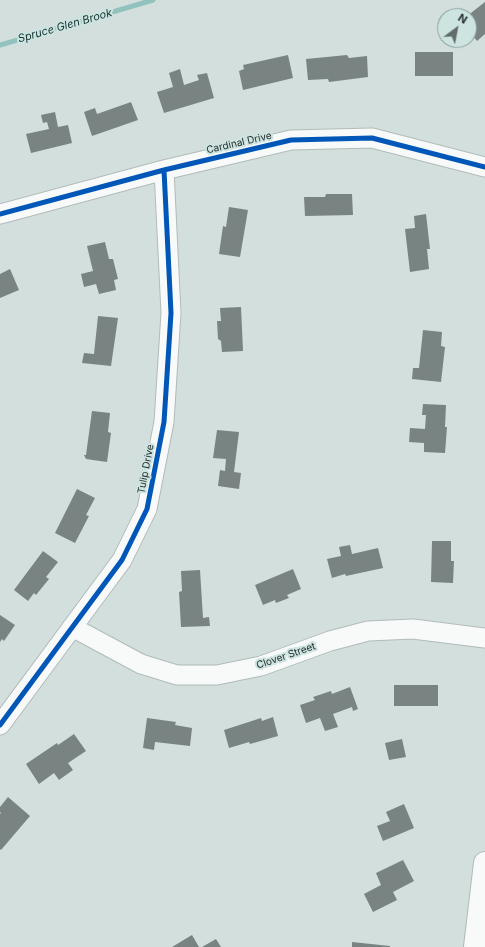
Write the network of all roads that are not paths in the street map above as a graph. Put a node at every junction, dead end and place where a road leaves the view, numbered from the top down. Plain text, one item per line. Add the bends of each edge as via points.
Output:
1 (485, 167) edge
2 (164, 170) junction
3 (0, 214) edge
4 (72, 628) junction
5 (485, 638) edge
6 (0, 725) edge
7 (485, 863) edge
8 (474, 947) edge

1 - 2 street, Cardinal Drive via 372,138 291,140
2 - 3 street, Cardinal Drive
2 - 4 street, Tulip Drive via 171,313 164,422 153,480 147,509 122,560
4 - 5 street, Clover Street via 141,664 177,675 217,675 261,666 330,640 368,631 413,629
4 - 6 street, Tulip Drive
7 - 8 street

